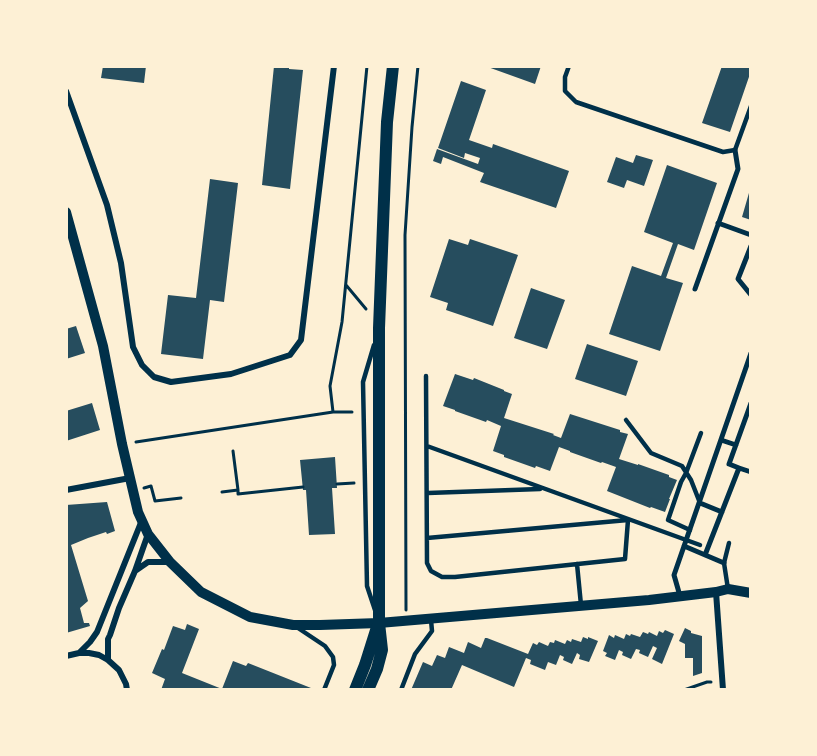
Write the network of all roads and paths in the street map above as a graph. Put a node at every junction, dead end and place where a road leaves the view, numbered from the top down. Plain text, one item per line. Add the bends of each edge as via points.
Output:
1 (334, 66) edge
2 (367, 66) edge
3 (393, 66) edge
4 (418, 66) edge
5 (569, 66) edge
6 (66, 91) edge
7 (751, 106) edge
8 (735, 150) junction
9 (66, 212) edge
10 (718, 223) junction
11 (751, 235) edge
12 (751, 246) edge
13 (346, 285) junction
14 (695, 289) dead end
15 (751, 295) edge
16 (380, 313) junction
17 (751, 353) edge
18 (426, 376) dead end
19 (751, 403) edge
20 (333, 412) junction
21 (352, 412) dead end
22 (626, 420) dead end
23 (701, 434) dead end
24 (721, 440) junction
25 (122, 444) junction
26 (736, 446) junction
27 (427, 447) junction
28 (233, 452) dead end
29 (739, 468) junction
30 (751, 472) edge
31 (686, 473) junction
32 (130, 478) junction
33 (359, 483) dead end
34 (337, 484) dead end
35 (303, 487) dead end
36 (543, 489) junction
37 (66, 490) edge
38 (133, 490) junction
39 (238, 490) junction
40 (222, 492) dead end
41 (428, 493) junction
42 (181, 498) dead end
43 (700, 503) junction
44 (722, 512) junction
45 (142, 519) junction
46 (628, 520) junction
47 (690, 530) junction
48 (148, 534) junction
49 (427, 538) junction
50 (729, 543) dead end
51 (700, 545) dead end
52 (684, 546) junction
53 (705, 555) junction
54 (170, 562) junction
55 (724, 563) junction
56 (577, 564) junction
57 (135, 571) junction
58 (728, 589) junction
59 (716, 592) junction
60 (751, 593) edge
61 (680, 596) junction
62 (581, 605) junction
63 (406, 608) dead end
64 (431, 618) junction
65 (379, 623) junction
66 (293, 625) junction
67 (79, 652) junction
68 (66, 656) edge
69 (108, 660) junction
70 (722, 682) junction
71 (127, 690) edge
72 (324, 690) edge
73 (355, 690) edge
74 (368, 690) edge
75 (401, 690) edge
76 (684, 690) edge
77 (723, 690) edge

1 - 6 street via 301,339 290,355 231,374 171,382 154,377 133,347 121,263 107,205
2 - 13 path
3 - 16 main road via 387,122
4 - 63 path via 405,235
5 - 8 lane via 565,92 576,102 709,148
7 - 8 lane
8 - 10 street via 738,169
9 - 25 street via 103,346
10 - 11 street
10 - 14 street
12 - 15 street via 738,279
13 - 16 path via 368,312
13 - 20 path via 330,386
16 - 65 main road
17 - 24 street
18 - 27 lane
19 - 26 street
20 - 21 path
20 - 25 path
22 - 31 lane via 651,453 682,466
23 - 31 lane
24 - 26 street
24 - 43 street
25 - 32 street
26 - 29 street via 729,464
27 - 36 lane
27 - 41 lane
28 - 39 path
29 - 30 street
29 - 44 street
31 - 43 lane
31 - 47 lane via 668,520
32 - 37 street
32 - 38 street
33 - 34 path
35 - 39 path via 238,494
36 - 41 lane
36 - 46 lane
38 - 42 path via 151,486 155,501
38 - 45 street
39 - 40 path
41 - 49 lane
43 - 44 street
43 - 47 street
44 - 53 street
45 - 48 street
45 - 67 street via 97,632
46 - 49 lane
46 - 51 lane
46 - 56 lane via 625,559
47 - 52 street
48 - 54 street
48 - 57 street
49 - 56 lane via 427,563 431,571 442,577
50 - 55 lane
52 - 53 street
52 - 61 street via 674,575
53 - 55 street
54 - 57 street via 148,562
54 - 66 street via 201,592 250,617
55 - 58 lane
56 - 62 lane
57 - 69 street via 108,639
58 - 59 street
58 - 60 street
59 - 61 street
59 - 70 street
61 - 62 street
62 - 64 street
64 - 65 street
64 - 75 lane via 432,630 415,654
65 - 66 street
65 - 73 main road
65 - 74 main road via 382,650
66 - 72 lane via 325,646 333,657 334,665
67 - 68 street
67 - 69 street
69 - 71 street via 119,670
70 - 76 path via 707,682
70 - 77 street

